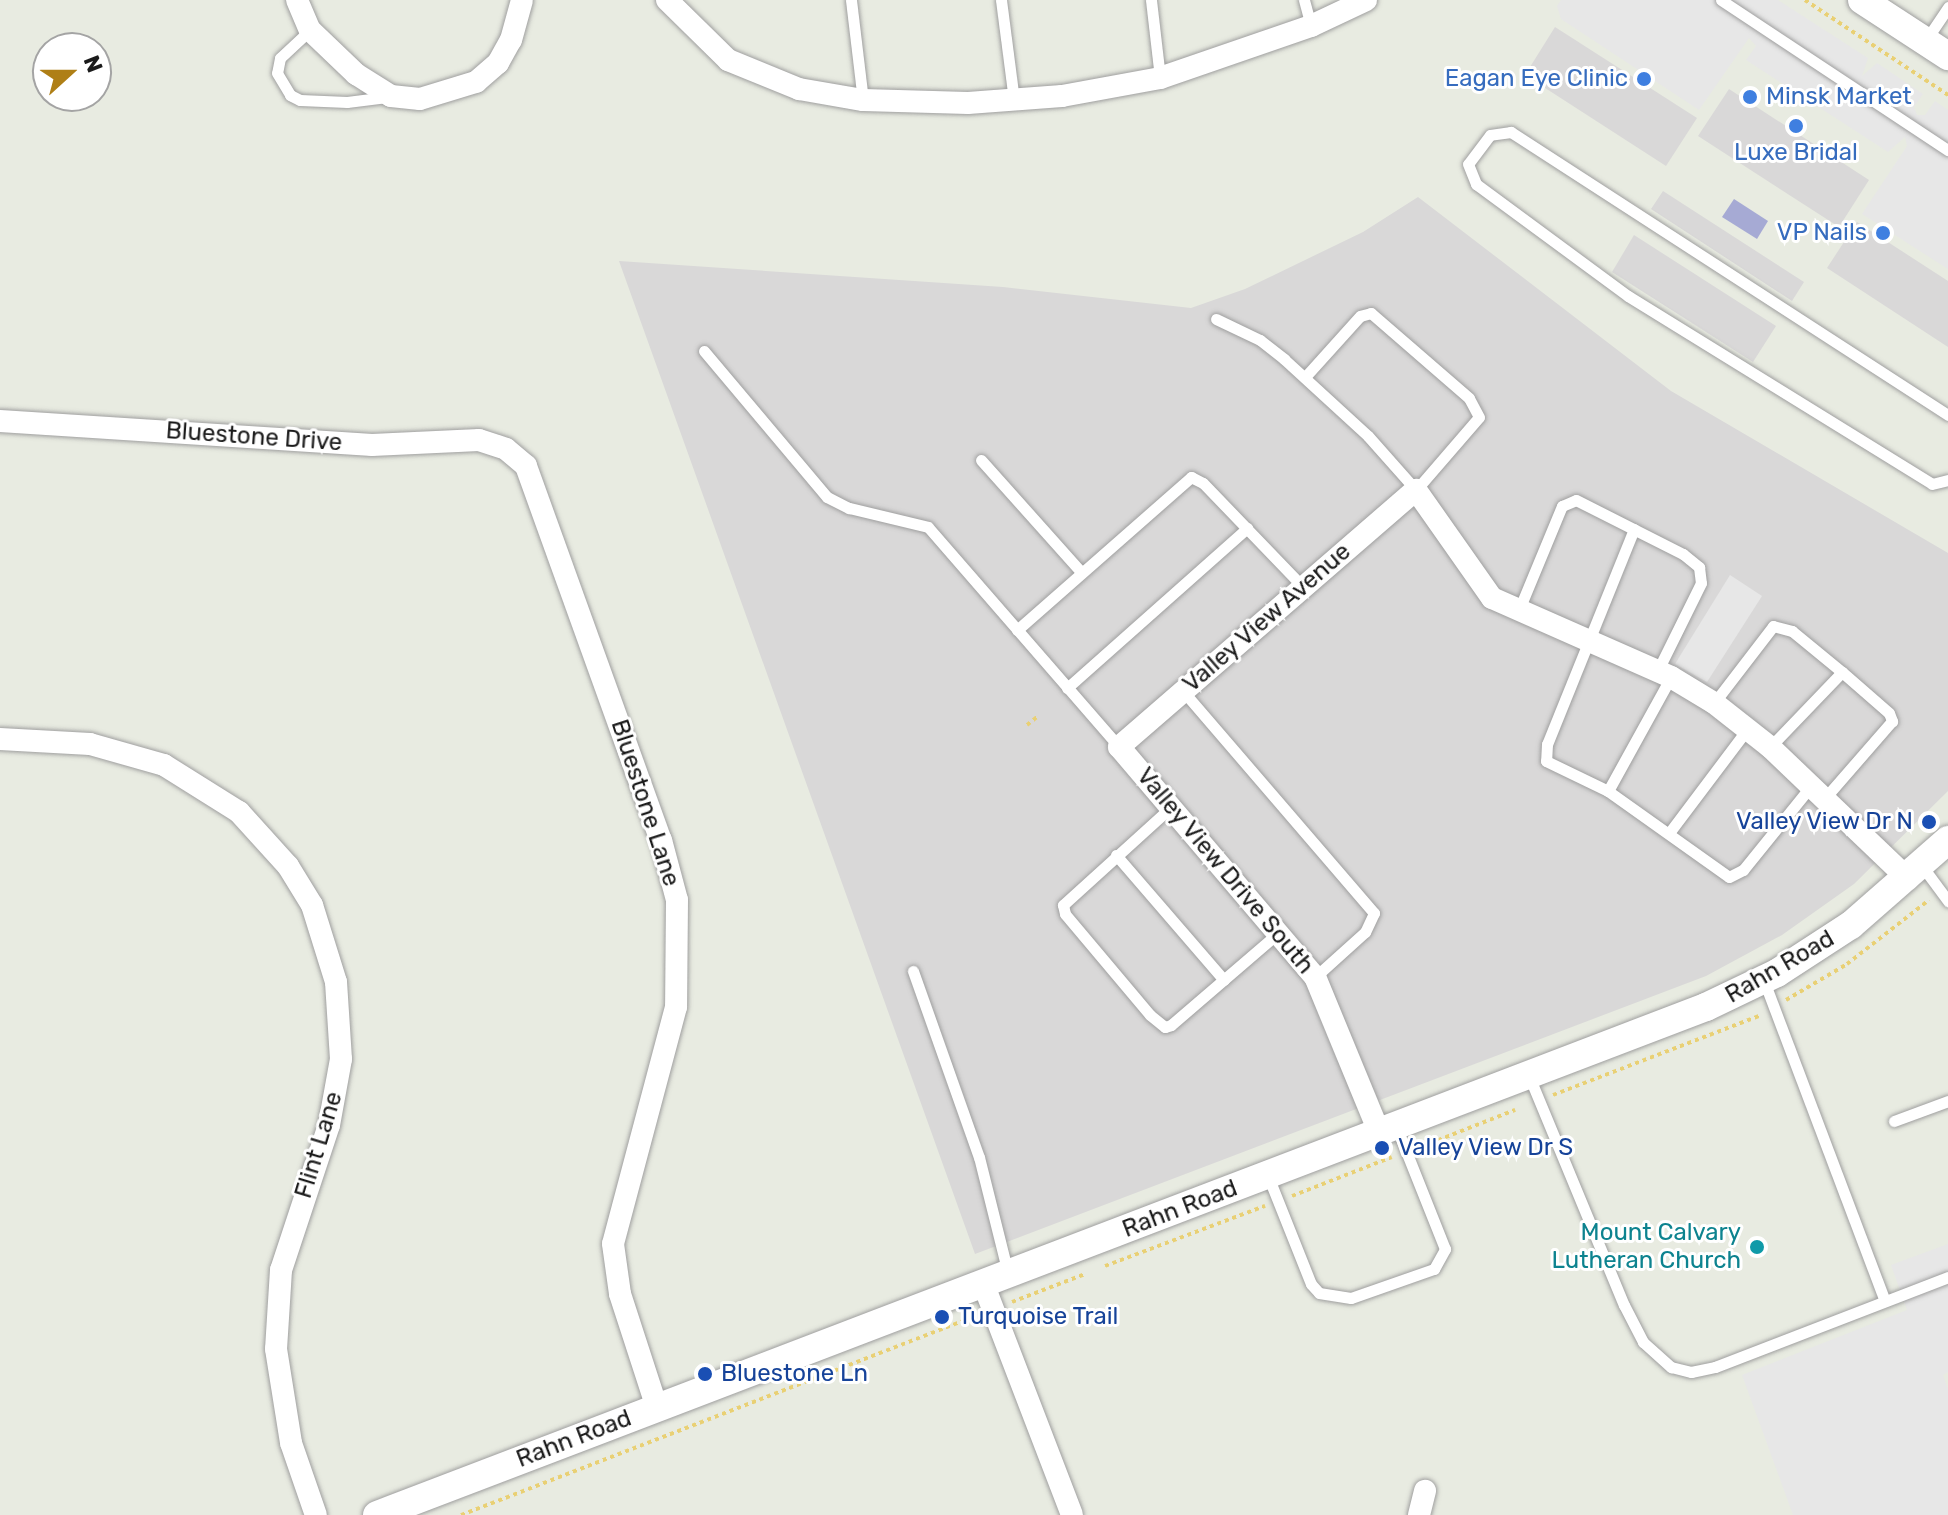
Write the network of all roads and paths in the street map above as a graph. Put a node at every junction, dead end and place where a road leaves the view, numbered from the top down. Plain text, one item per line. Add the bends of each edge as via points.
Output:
1 (297, 0) edge
2 (522, 0) edge
3 (667, 0) edge
4 (851, 0) edge
5 (1001, 0) edge
6 (1151, 0) edge
7 (1304, 0) edge
8 (1366, 0) edge
9 (1721, 0) edge
10 (1805, 0) edge
11 (1862, 0) edge
12 (1948, 7) edge
13 (1311, 26) junction
14 (310, 30) junction
15 (1936, 49) edge
16 (1160, 78) junction
17 (1948, 95) edge
18 (391, 96) junction
19 (863, 100) junction
20 (1014, 101) junction
21 (1948, 150) edge
22 (1216, 319) dead end
23 (704, 351) dead end
24 (1305, 377) junction
25 (1948, 415) edge
26 (0, 421) edge
27 (506, 449) joint
28 (981, 460) dead end
29 (1948, 480) edge
30 (1416, 490) junction
31 (1247, 528) junction
32 (1634, 529) junction
33 (1081, 572) junction
34 (1303, 587) junction
35 (1517, 613) junction
36 (1017, 630) junction
37 (1591, 644) junction
38 (1842, 672) junction
39 (1664, 674) junction
40 (1067, 688) junction
41 (1183, 691) junction
42 (1714, 703) junction
43 (1038, 716) dead end
44 (1027, 725) dead end
45 (1748, 728) junction
46 (0, 739) edge
47 (1119, 747) junction
48 (1770, 747) junction
49 (1608, 791) junction
50 (1818, 792) junction
51 (1171, 807) junction
52 (1669, 833) junction
53 (1948, 840) edge
54 (1116, 855) junction
55 (1915, 873) junction
56 (1948, 901) edge
57 (1279, 932) junction
58 (913, 971) dead end
59 (1315, 977) junction
60 (1224, 980) junction
61 (1763, 980) junction
62 (1529, 1076) junction
63 (1948, 1101) edge
64 (1894, 1121) dead end
65 (1388, 1129) junction
66 (1268, 1175) junction
67 (1948, 1277) edge
68 (996, 1279) junction
69 (1884, 1299) junction
70 (657, 1408) junction
71 (1425, 1491) dead end
72 (316, 1515) edge
73 (377, 1515) edge
74 (1072, 1515) edge
75 (1419, 1515) edge

1 - 14 street
2 - 18 street via 511,40 498,63 476,82 420,99
3 - 19 street via 728,60 799,89
4 - 19 lane
5 - 20 lane
6 - 16 lane
7 - 13 lane
8 - 13 street
9 - 21 lane
10 - 17 path
11 - 15 street
12 - 15 lane
13 - 16 street
14 - 18 street via 356,74
14 - 18 lane via 280,58 277,73 290,95 347,102
16 - 20 street
19 - 20 street
22 - 24 lane via 1260,340
23 - 36 lane via 827,497 849,508 921,523
24 - 30 lane
24 - 30 lane via 1366,313 1469,398 1479,417
25 - 29 lane via 1511,132 1494,132 1468,164 1476,184 1628,296 1932,484
26 - 27 street, Bluestone Drive via 372,445 479,440
27 - 70 street, Bluestone Lane via 526,466 661,840 677,900 676,1007 613,1244 620,1294
28 - 33 lane
30 - 34 street, Valley View Avenue
30 - 35 street via 1484,590
31 - 33 lane via 1191,477
31 - 34 lane
31 - 40 lane
32 - 35 lane via 1576,500 1564,502
32 - 37 lane
32 - 39 lane via 1689,557 1701,573
33 - 36 lane
34 - 41 street, Valley View Avenue
35 - 37 street
36 - 40 lane
37 - 39 street
37 - 49 lane via 1544,757
38 - 42 lane via 1792,631 1773,626
38 - 48 lane
38 - 50 lane via 1892,721
39 - 42 street
39 - 49 lane
40 - 47 lane
41 - 47 street, Valley View Avenue
41 - 59 lane via 1374,913 1365,932
42 - 45 street
43 - 44 path
45 - 48 street
45 - 52 lane
46 - 72 street, Flint Lane via 90,744 164,765 239,812 288,866 312,905 336,982 341,1059 329,1125 281,1270 276,1349 291,1443
47 - 51 street, Valley View Drive South
48 - 50 street
49 - 52 lane
50 - 52 lane via 1733,877 1720,873
50 - 55 street
51 - 54 lane
51 - 57 street, Valley View Drive South
53 - 55 street, Rahn Road
54 - 60 lane
54 - 60 lane via 1068,895 1063,910 1150,1015 1168,1027
55 - 56 lane
55 - 61 street, Rahn Road via 1851,925
57 - 59 street, Valley View Drive South
57 - 60 lane
58 - 68 lane via 979,1157
59 - 65 street, Valley View Drive South
61 - 62 street, Rahn Road
61 - 69 lane
62 - 65 street, Rahn Road
62 - 69 lane via 1624,1305 1652,1353 1671,1367 1691,1372
63 - 64 lane
65 - 66 street, Rahn Road
65 - 66 lane via 1445,1249 1434,1269 1351,1298 1319,1293
66 - 68 street, Rahn Road
67 - 69 lane
68 - 70 street, Rahn Road
68 - 74 street
70 - 73 street, Rahn Road
71 - 75 street

